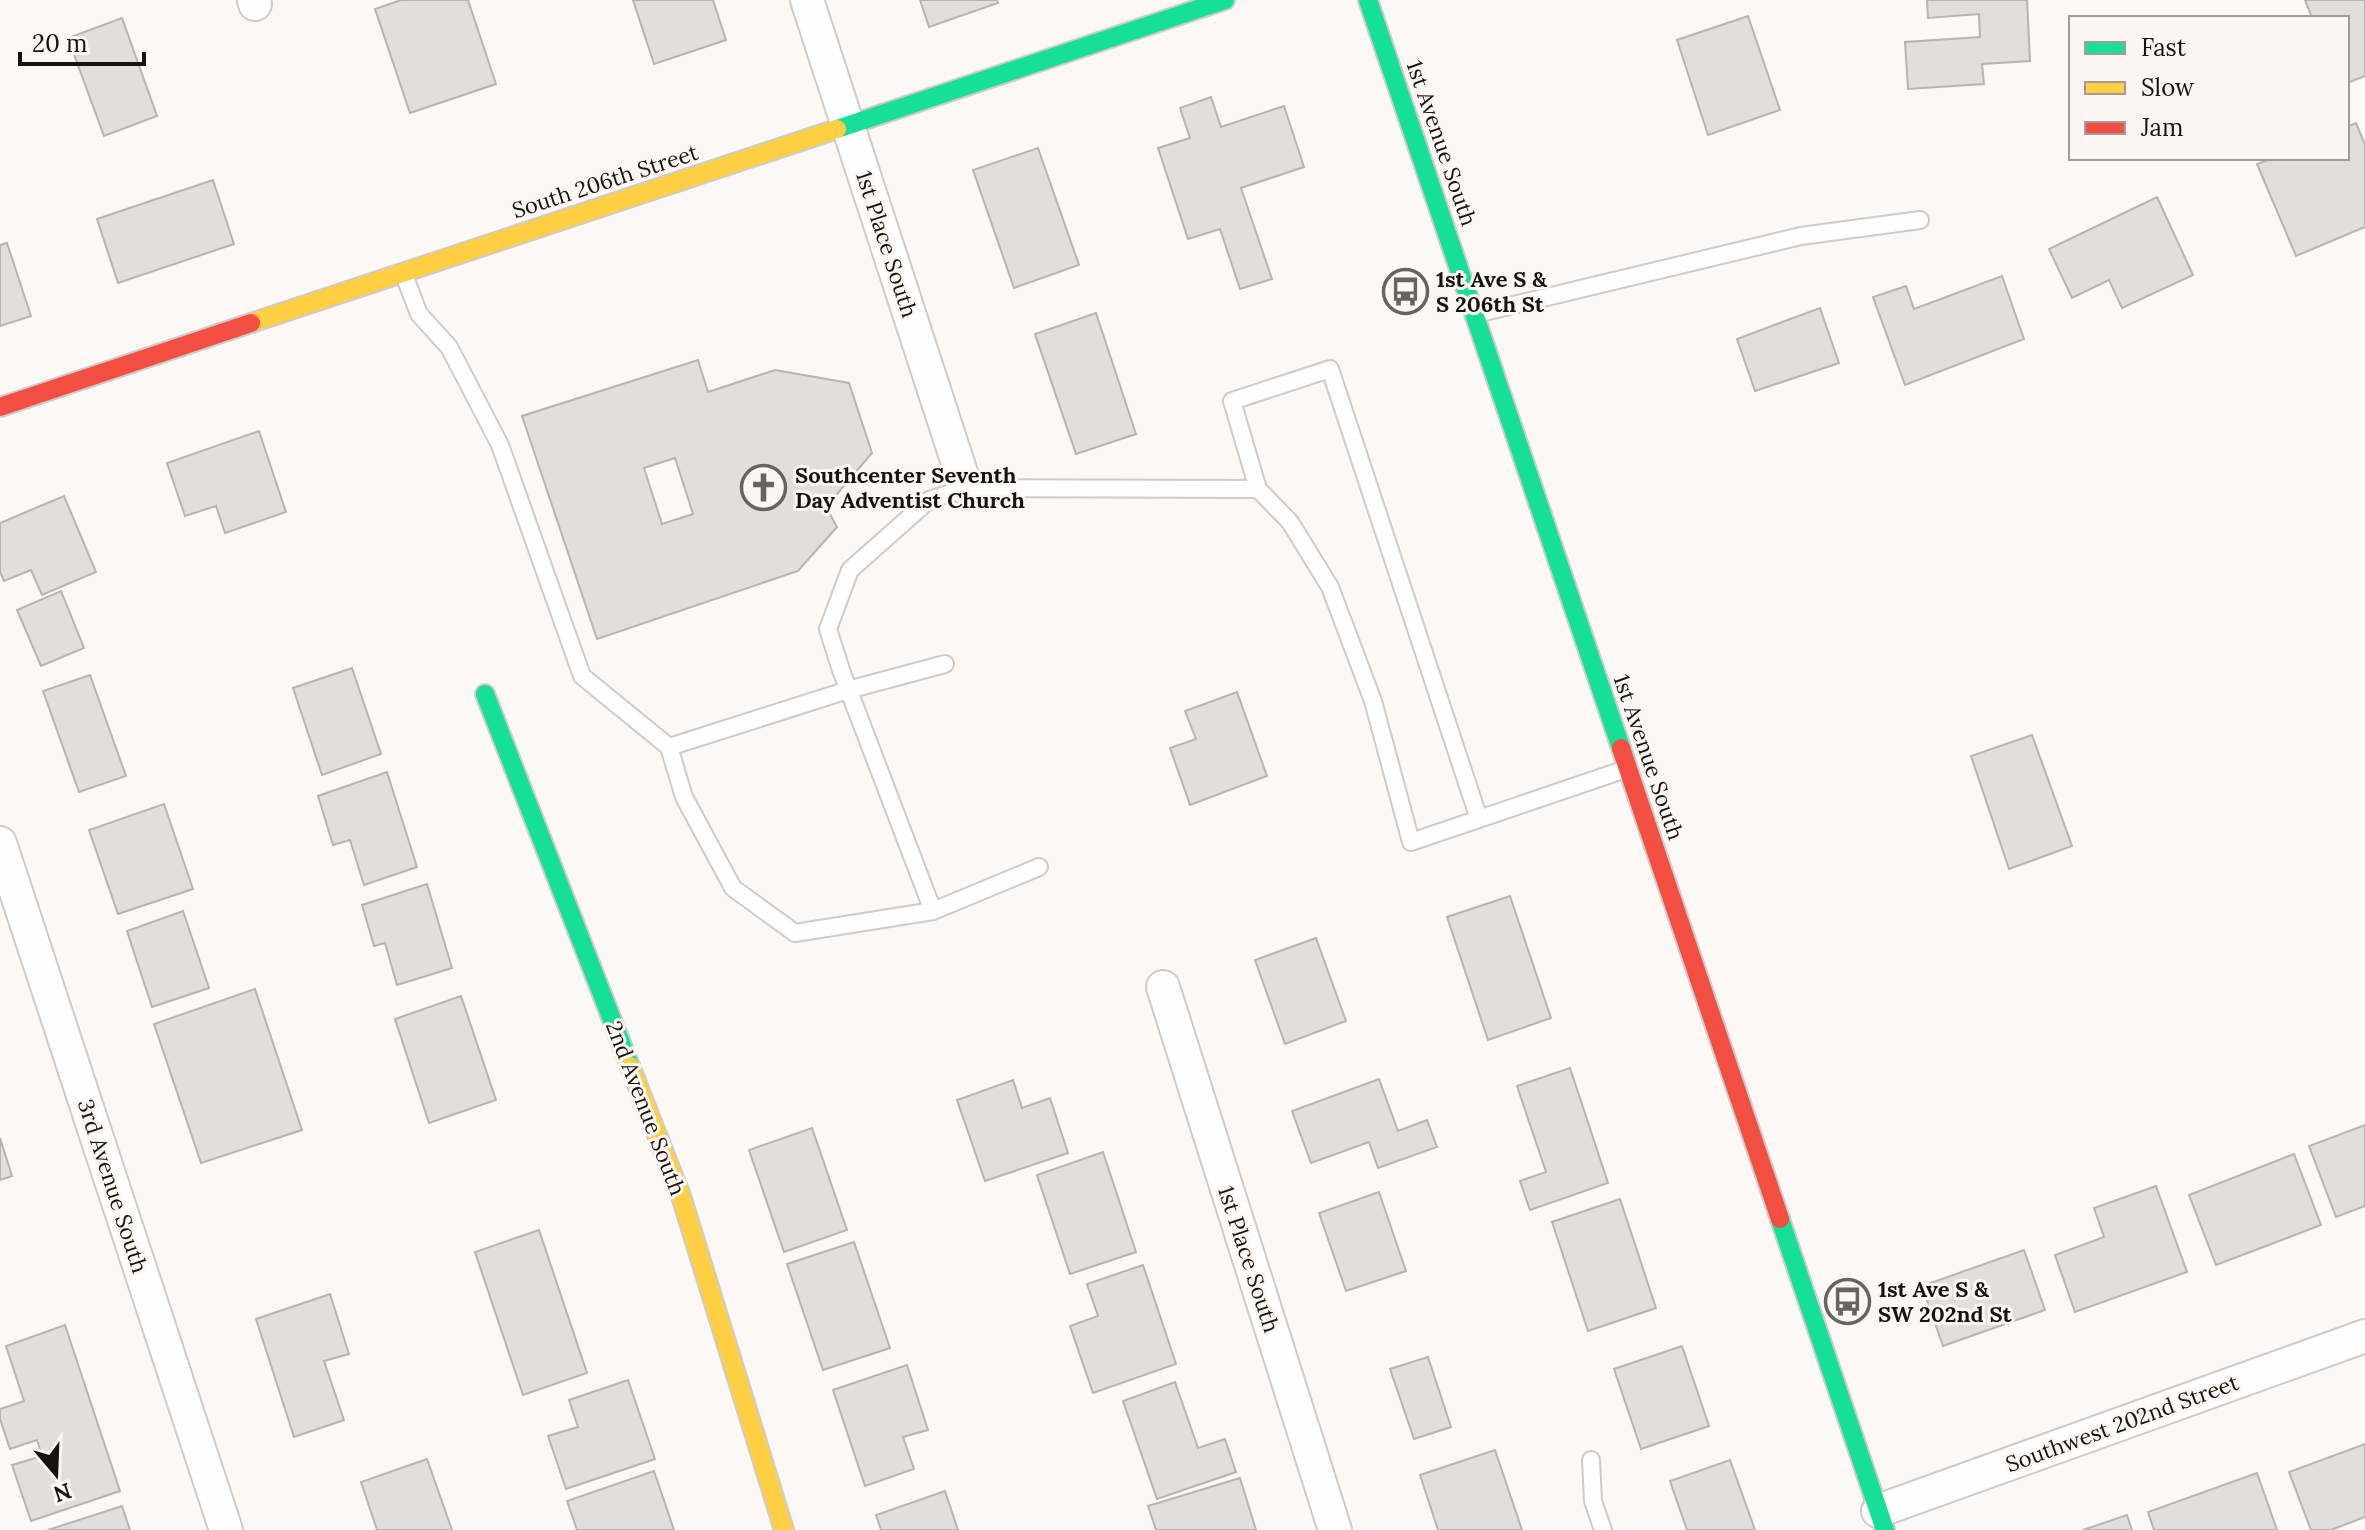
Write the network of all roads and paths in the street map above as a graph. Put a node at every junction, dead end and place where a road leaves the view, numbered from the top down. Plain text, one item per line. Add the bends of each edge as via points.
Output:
1 (807, 0) edge
2 (1225, 0) edge
3 (1368, 0) edge
4 (849, 125) junction
5 (1920, 220) dead end
6 (404, 273) junction
7 (1474, 314) junction
8 (0, 407) edge
9 (966, 488) junction
10 (1258, 489) junction
11 (945, 664) dead end
12 (848, 690) junction
13 (485, 694) dead end
14 (669, 747) junction
15 (1628, 769) junction
16 (1479, 819) junction
17 (0, 843) edge
18 (1039, 867) dead end
19 (933, 911) junction
20 (1163, 987) dead end
21 (2365, 1336) edge
22 (1591, 1460) dead end
23 (1882, 1520) edge
24 (226, 1530) edge
25 (784, 1530) edge
26 (1335, 1530) edge
27 (1603, 1530) edge

1 - 4 street, 1st Place South
2 - 4 street, South 206th Street
3 - 7 street, 1st Avenue South
4 - 6 street, South 206th Street
4 - 9 street, 1st Place South
5 - 7 lane via 1801,236
6 - 8 street, South 206th Street
6 - 14 lane via 419,314 449,347 500,445 582,676
7 - 15 street, 1st Avenue South
9 - 10 lane
9 - 12 lane via 929,500 850,570 828,629
10 - 16 lane via 1290,522 1330,587 1373,701 1411,842
10 - 16 lane via 1232,401 1330,369
11 - 12 lane
12 - 14 lane
12 - 19 lane
13 - 25 street, 2nd Avenue South via 681,1196
14 - 19 lane via 684,797 733,888 795,933
15 - 16 lane
15 - 23 street, 1st Avenue South
17 - 24 street, 3rd Avenue South
18 - 19 lane
20 - 26 street, 1st Place South
21 - 23 street, Southwest 202nd Street
22 - 27 lane via 1593,1501

